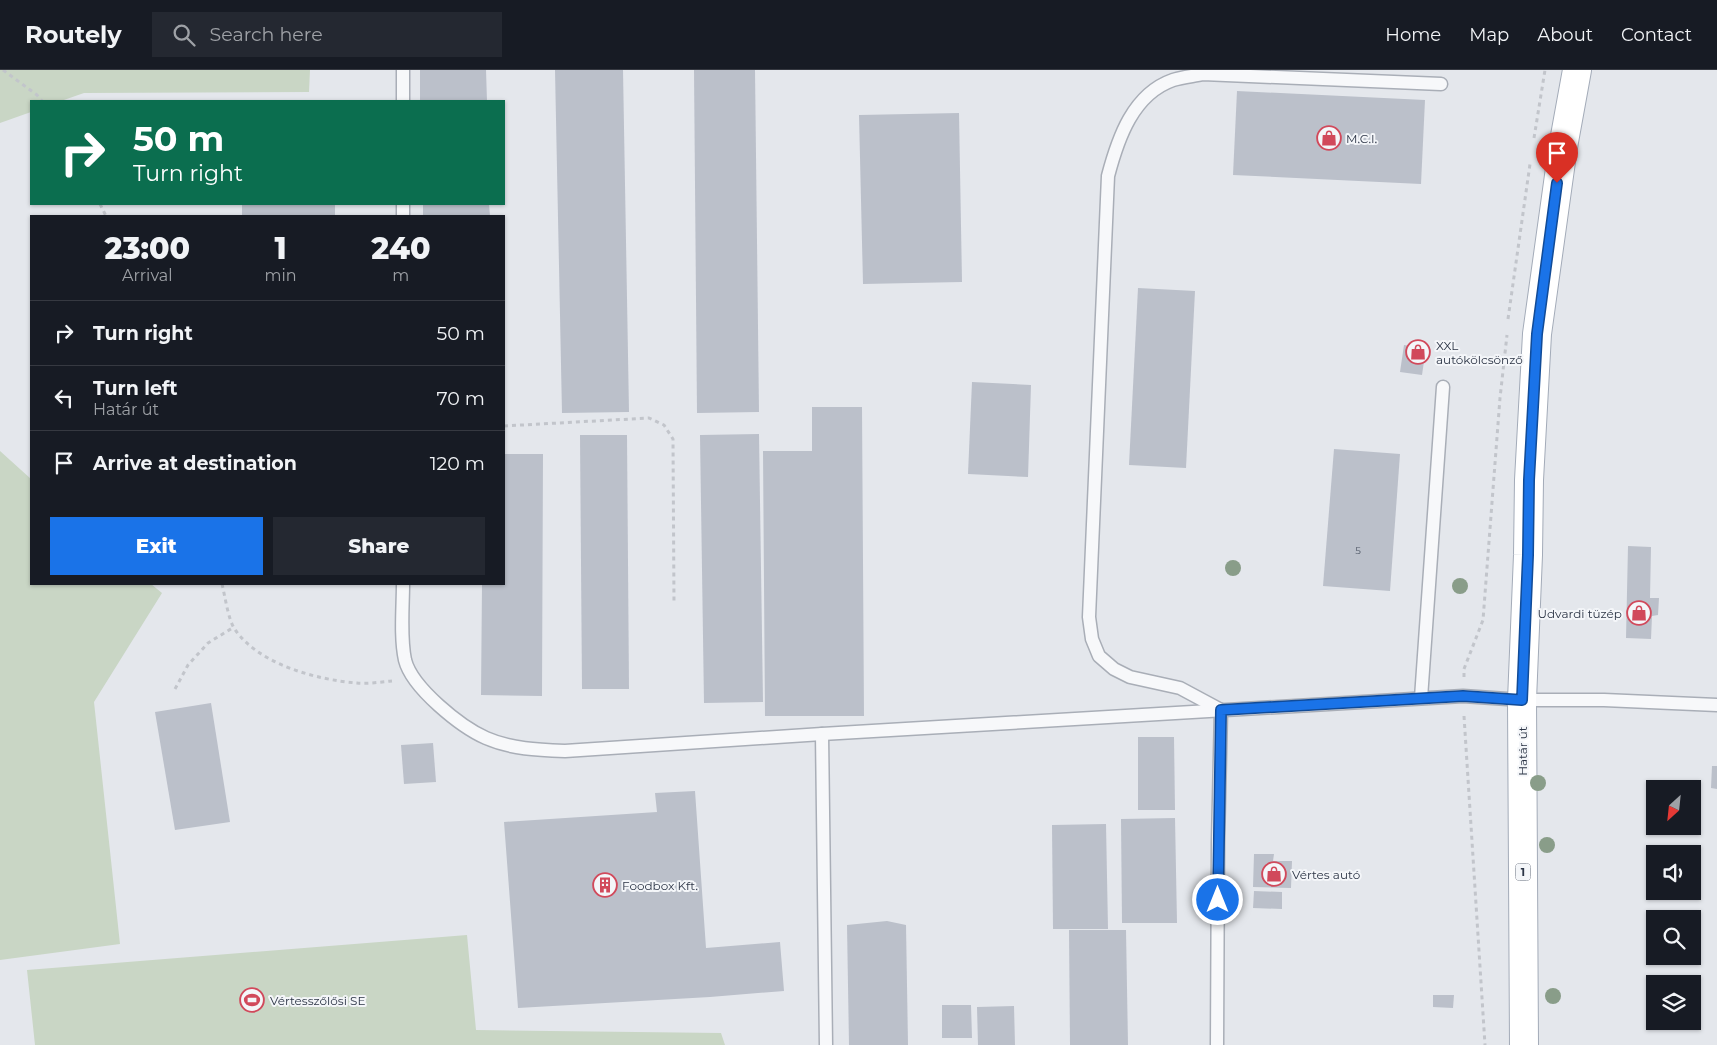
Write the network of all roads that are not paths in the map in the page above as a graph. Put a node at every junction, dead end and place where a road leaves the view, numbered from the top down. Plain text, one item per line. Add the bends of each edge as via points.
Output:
1 (403, 70) edge
2 (1577, 70) edge
3 (1441, 84) dead end
4 (403, 100) edge
5 (1443, 387) dead end
6 (403, 585) edge
7 (1421, 698) junction
8 (1522, 700) junction
9 (1717, 705) edge
10 (1221, 710) junction
11 (822, 734) junction
12 (826, 1045) edge
13 (1218, 1045) edge
14 (1524, 1045) edge

1 - 4 lane
2 - 8 main road, Határ út / 1 via 1537,334
3 - 10 lane via 1203,74 1172,80 1147,95 1128,120 1116,148 1108,176 1089,617 1092,639 1099,656 1114,669 1130,677 1180,688
5 - 7 lane
6 - 11 lane via 405,661 414,679 432,700 486,738 527,749 565,751
7 - 8 lane via 1463,696
7 - 10 lane
8 - 9 lane
8 - 14 main road, Határ út / 1
10 - 11 lane
10 - 13 lane
11 - 12 lane

